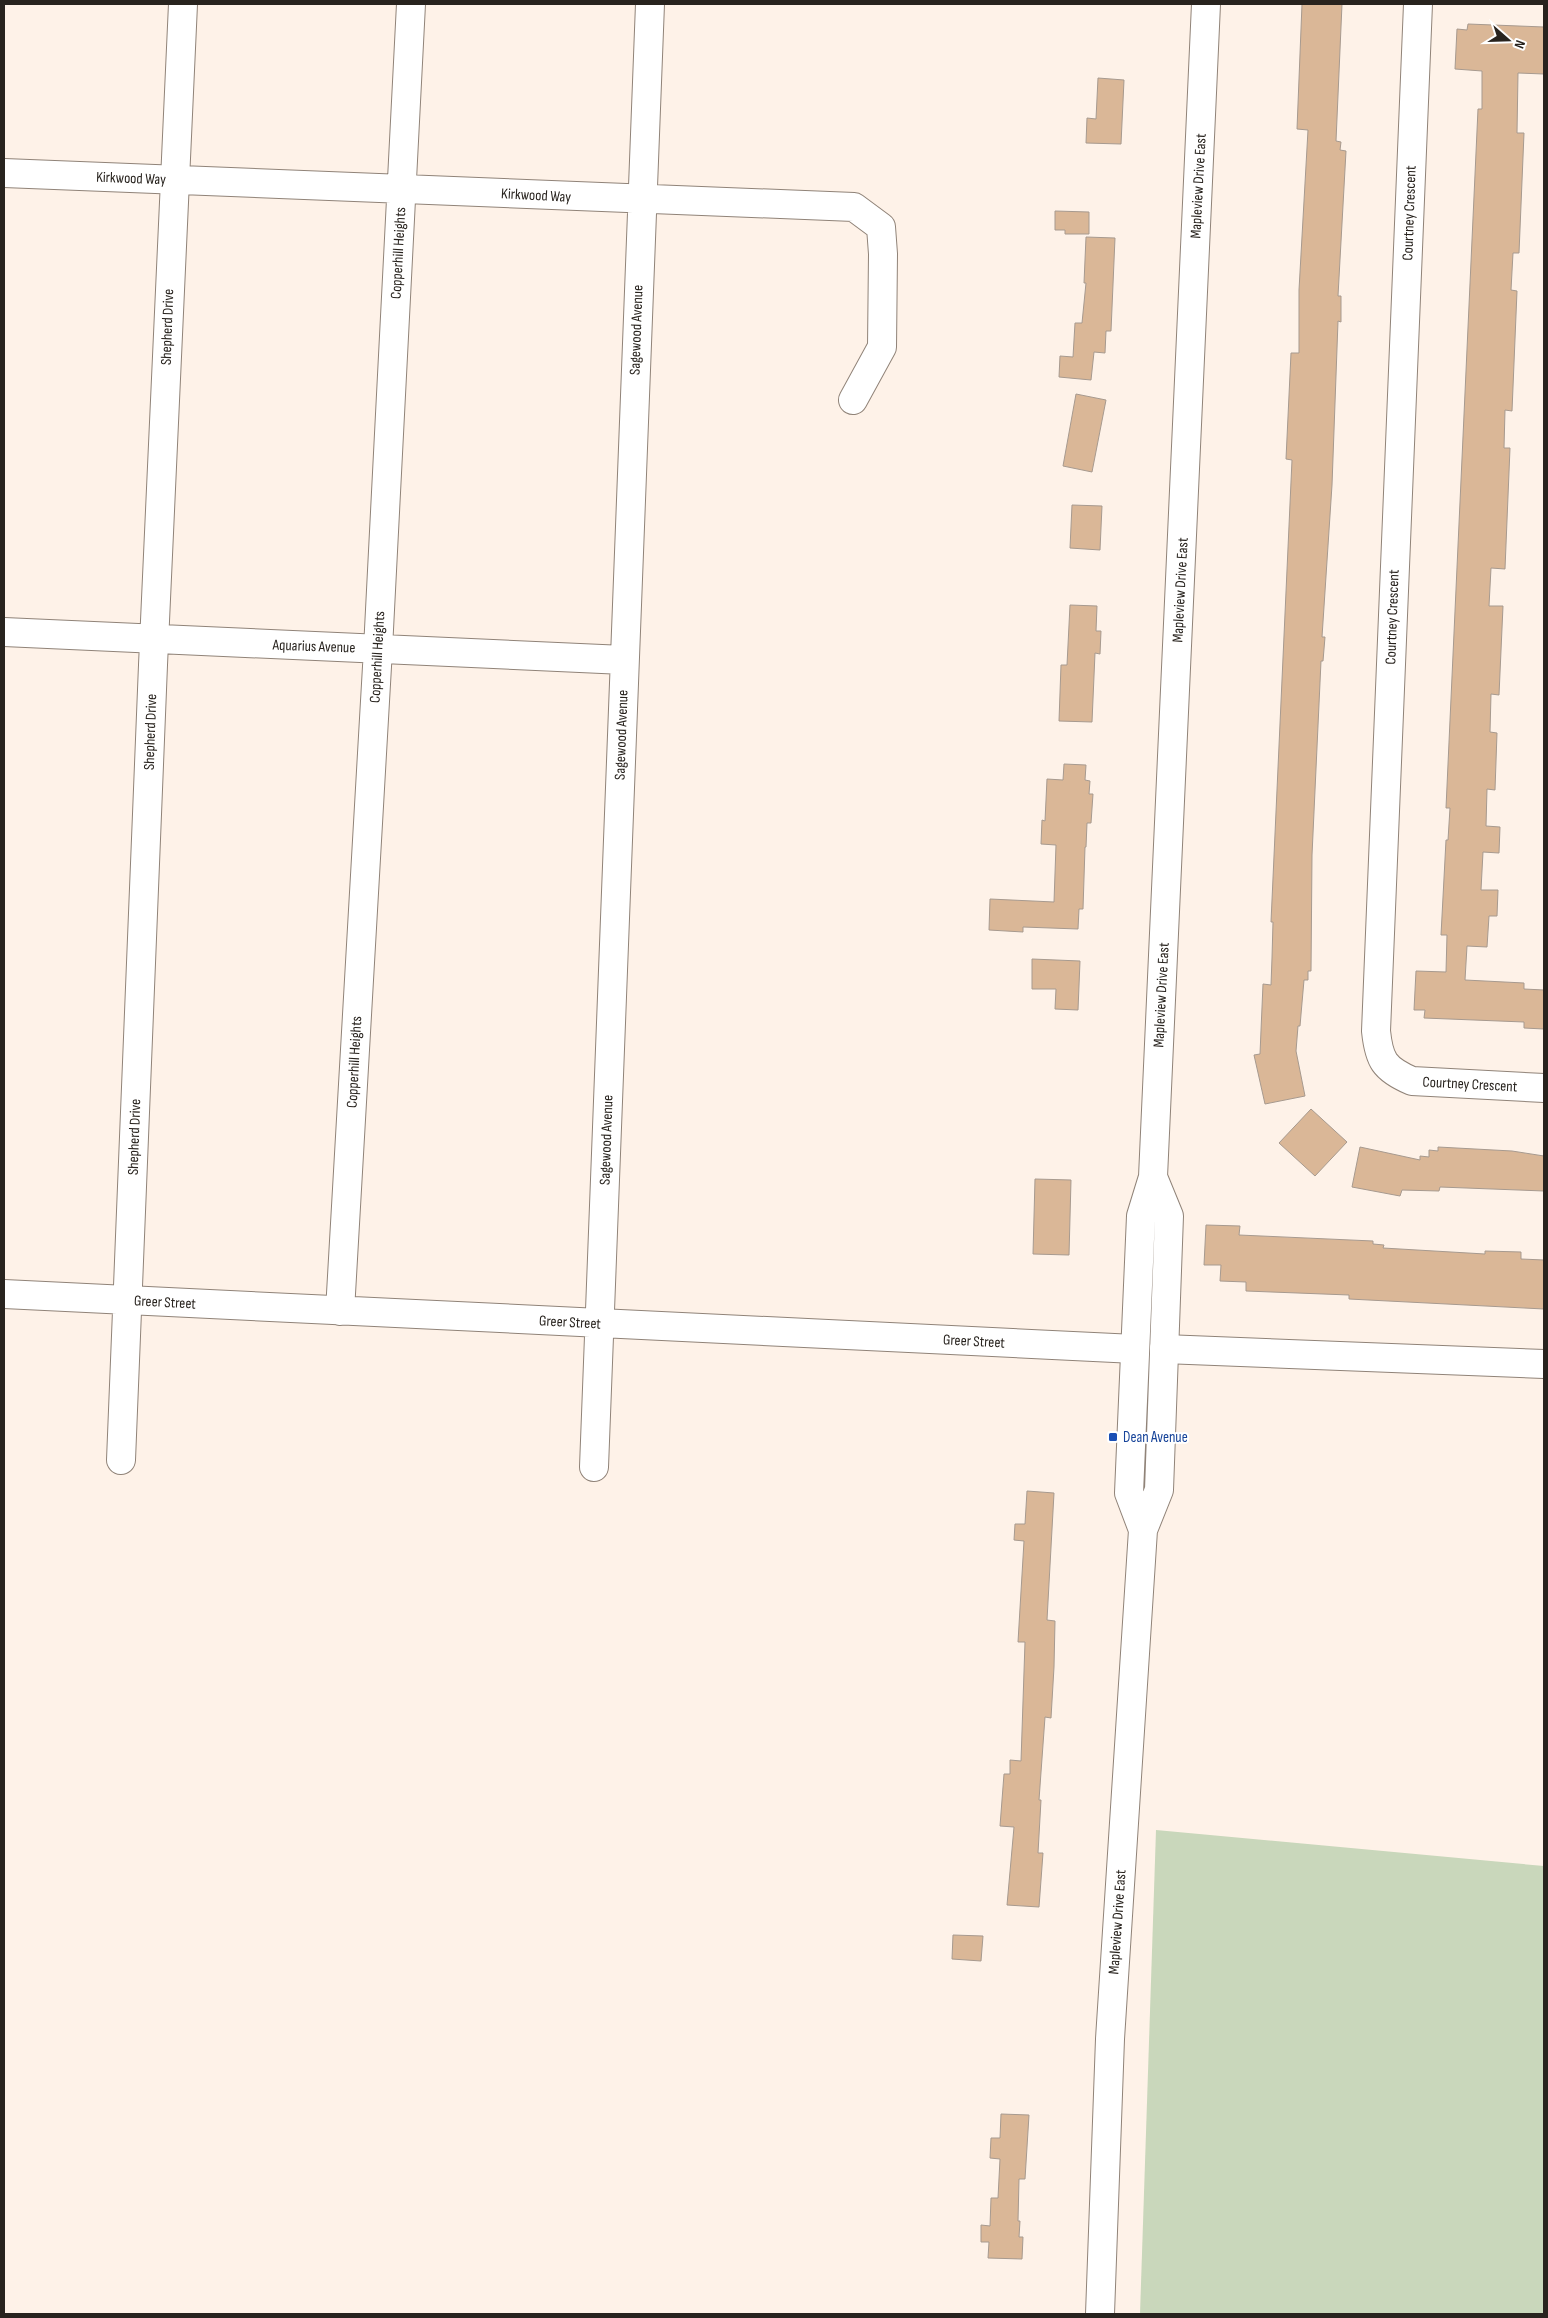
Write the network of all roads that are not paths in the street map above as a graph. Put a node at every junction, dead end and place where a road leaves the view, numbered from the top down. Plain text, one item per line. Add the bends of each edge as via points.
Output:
1 (183, 4) edge
2 (411, 4) edge
3 (650, 4) edge
4 (1206, 4) edge
5 (1418, 4) edge
6 (4, 173) edge
7 (174, 180) junction
8 (402, 188) junction
9 (641, 200) junction
10 (853, 400) dead end
11 (4, 632) edge
12 (154, 639) junction
13 (378, 649) junction
14 (624, 660) junction
15 (1544, 1088) edge
16 (1153, 1177) junction
17 (4, 1294) edge
18 (128, 1300) junction
19 (340, 1311) junction
20 (598, 1323) junction
21 (1135, 1349) junction
22 (1164, 1349) junction
23 (1544, 1364) edge
24 (121, 1460) dead end
25 (594, 1466) dead end
26 (1143, 1530) junction
27 (1100, 2314) edge

1 - 7 street, Shepherd Drive
2 - 8 street, Copperhill Heights
3 - 9 street, Sagewood Avenue
4 - 16 street, Mapleview Drive East
5 - 15 street, Courtney Crescent via 1376,1031 1383,1062 1395,1074 1412,1081
6 - 7 street, Kirkwood Way
7 - 8 street, Kirkwood Way
7 - 12 street, Shepherd Drive
8 - 9 street, Kirkwood Way
8 - 13 street, Copperhill Heights
9 - 10 street, Kirkwood Way via 854,207 880,227 883,254 882,347
9 - 14 street, Sagewood Avenue
11 - 12 street, Aquarius Avenue
12 - 13 street, Aquarius Avenue
12 - 18 street, Shepherd Drive
13 - 14 street, Aquarius Avenue
13 - 19 street, Copperhill Heights
14 - 20 street, Sagewood Avenue
16 - 21 street, Mapleview Drive East via 1141,1216
16 - 22 street, Mapleview Drive East via 1169,1216
17 - 18 street, Greer Street
18 - 19 street, Greer Street
18 - 24 street, Shepherd Drive
19 - 20 street, Greer Street
20 - 21 street, Greer Street
20 - 25 street, Sagewood Avenue
21 - 26 street, Mapleview Drive East via 1129,1493
22 - 23 street
22 - 26 street, Mapleview Drive East via 1159,1490
26 - 27 street, Mapleview Drive East via 1110,2040

